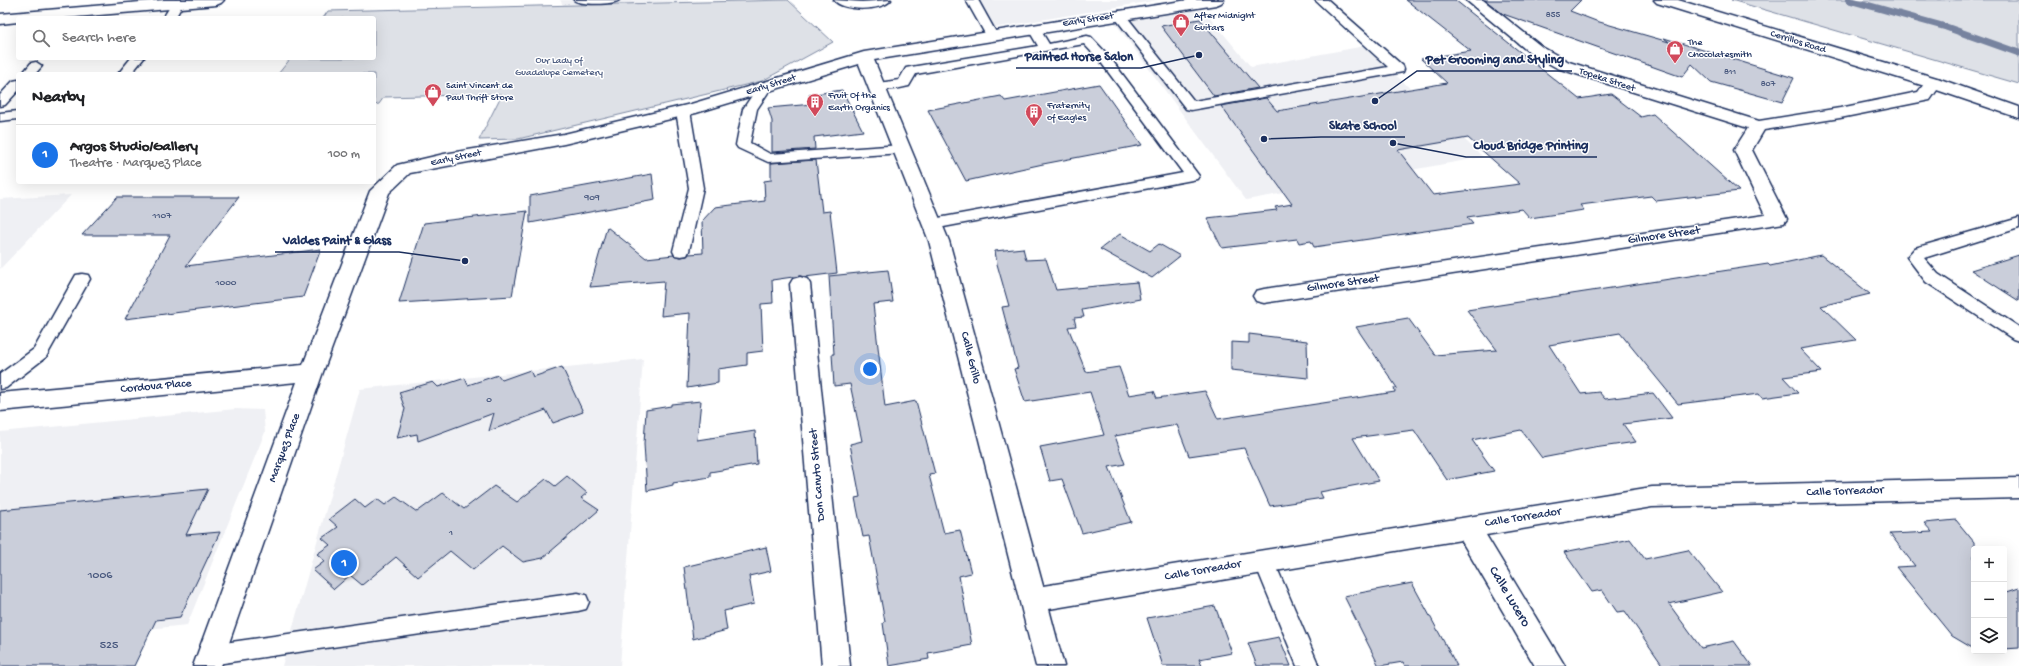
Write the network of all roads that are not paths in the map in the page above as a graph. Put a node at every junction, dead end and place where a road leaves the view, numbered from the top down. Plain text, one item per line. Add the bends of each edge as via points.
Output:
1 (216, 0) edge
2 (580, 0) edge
3 (613, 0) edge
4 (840, 0) edge
5 (885, 0) edge
6 (972, 0) edge
7 (1216, 0) edge
8 (1321, 0) edge
9 (1474, 0) edge
10 (1662, 0) edge
11 (177, 4) junction
12 (84, 15) edge
13 (1119, 15) junction
14 (63, 16) edge
15 (170, 16) edge
16 (16, 18) edge
17 (0, 19) edge
18 (1034, 29) junction
19 (992, 36) junction
20 (1046, 48) junction
21 (864, 57) junction
22 (136, 60) edge
23 (126, 72) edge
24 (1934, 83) junction
25 (16, 86) edge
26 (764, 88) junction
27 (877, 88) junction
28 (2019, 98) edge
29 (0, 102) edge
30 (683, 111) junction
31 (2019, 113) edge
32 (16, 115) edge
33 (0, 116) edge
34 (1758, 126) junction
35 (902, 148) junction
36 (2019, 223) edge
37 (933, 224) junction
38 (366, 232) joint
39 (681, 251) dead end
40 (82, 279) dead end
41 (800, 284) dead end
42 (1264, 296) dead end
43 (2019, 335) edge
44 (312, 372) junction
45 (0, 383) edge
46 (0, 402) edge
47 (2019, 488) edge
48 (1467, 527) junction
49 (1264, 561) junction
50 (1032, 600) junction
51 (578, 602) dead end
52 (209, 661) edge
53 (836, 666) edge
54 (1050, 666) edge
55 (1308, 666) edge
56 (1551, 666) edge

1 - 11 main road
2 - 3 lane
4 - 5 lane via 854,5 871,5
6 - 19 lane
7 - 13 main road, Early Street
8 - 13 lane via 1398,69 1191,106
9 - 34 main road, Topeka Street via 1536,50 1563,65
10 - 24 main road, Cerrillos Road
11 - 12 main road
11 - 15 lane
12 - 14 main road
13 - 18 main road, Early Street
16 - 17 main road
18 - 19 main road, Early Street
18 - 20 lane
19 - 21 main road, Early Street
20 - 27 lane via 911,71 904,83
20 - 37 lane via 1087,40 1104,58 1192,176
21 - 26 main road, Early Street
21 - 27 main road, Calle Grillo
22 - 23 lane
24 - 28 main road, Cerrillos Road
24 - 31 main road, Cerrillos Road
24 - 34 main road via 1924,96
25 - 29 lane
26 - 30 main road, Early Street
26 - 35 lane via 750,109 743,145 768,158
27 - 35 main road, Calle Grillo
30 - 38 main road, Early Street via 564,138 404,169 380,191
30 - 39 lane via 696,188
32 - 33 lane
34 - 42 main road, Gilmore Street via 1743,150 1777,219
35 - 37 main road, Calle Grillo
36 - 43 lane via 1921,252 1915,257 1932,278
37 - 50 main road, Calle Grillo via 944,257
38 - 44 main road, Marquez Place
40 - 45 lane via 40,353
41 - 53 main road, Don Canuto Street
44 - 46 main road, Cordova Place
44 - 52 main road, Marquez Place
47 - 48 main road, Calle Torreador via 1652,497
48 - 49 main road, Calle Torreador
48 - 56 main road, Calle Lucero
49 - 50 main road, Calle Torreador
49 - 55 lane
50 - 54 main road, Calle Grillo
51 - 52 lane

